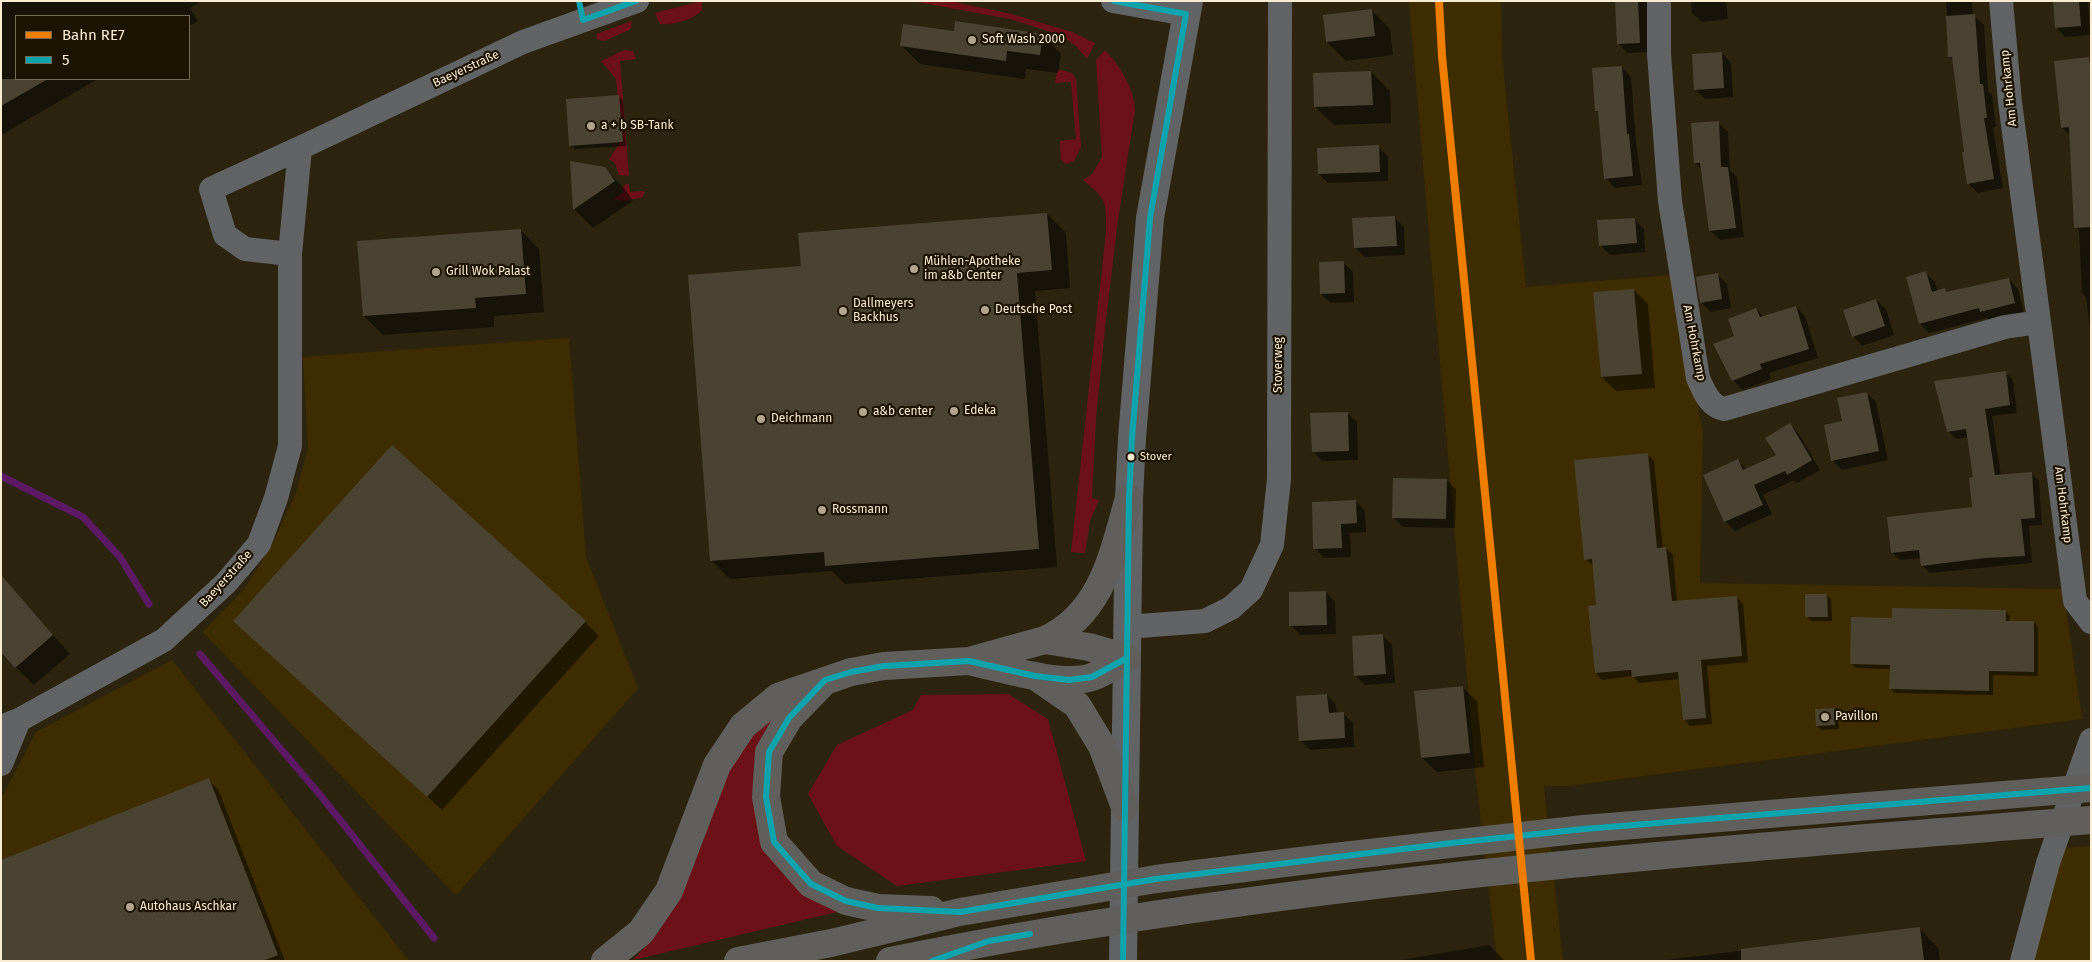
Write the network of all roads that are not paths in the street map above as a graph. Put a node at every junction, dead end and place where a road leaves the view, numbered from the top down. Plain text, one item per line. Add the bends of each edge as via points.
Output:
1 (637, 1) edge
2 (1113, 1) edge
3 (1280, 1) edge
4 (1659, 1) edge
5 (2001, 1) edge
6 (1188, 8) edge
7 (581, 11) edge
8 (300, 148) junction
9 (290, 254) junction
10 (2040, 322) junction
11 (1129, 498) junction
12 (2091, 622) edge
13 (1127, 627) junction
14 (1045, 640) junction
15 (1126, 658) junction
16 (970, 661) junction
17 (1034, 676) junction
18 (825, 680) junction
19 (10, 723) edge
20 (2091, 740) edge
21 (1, 764) edge
22 (2091, 788) edge
23 (1124, 808) junction
24 (2084, 821) edge
25 (960, 912) junction
26 (989, 941) junction
27 (605, 961) edge
28 (738, 961) edge
29 (890, 961) edge
30 (931, 961) edge
31 (1123, 961) edge
32 (2022, 961) edge

1 - 7 street, Baeyerstraße
2 - 6 street
3 - 13 street, Stoverweg via 1279,480 1272,545 1251,590 1231,608 1205,621
4 - 10 street, Am Hohrkamp via 1659,54 1670,200 1698,378 1707,398 1718,408 1724,409 2005,327
5 - 10 street, Am Hohrkamp via 2010,102
6 - 11 street via 1150,218
7 - 8 street, Baeyerstraße
8 - 9 street, Baeyerstraße
8 - 9 street, Baeyerstraße via 211,189 225,235 245,249
9 - 19 street, Baeyerstraße via 290,446 276,498 258,544 226,583 164,640
10 - 12 street, Am Hohrkamp via 2075,601
11 - 13 street
11 - 14 highway via 1105,578 1085,611 1055,636
13 - 15 street
14 - 15 highway via 1089,647
14 - 16 highway
15 - 17 highway via 1092,677 1069,680
15 - 23 street
16 - 17 highway
16 - 18 highway via 884,666
17 - 23 highway via 1078,705 1102,746
18 - 25 highway via 789,718 769,752 766,797 774,842 812,884 846,902 878,908
18 - 27 highway via 778,697 743,726 717,765 669,891 641,932
19 - 21 street, Baeyerstraße
20 - 32 street via 2048,863
22 - 25 highway via 1584,829 1452,843 1156,879
23 - 31 street
24 - 26 highway via 1588,861 1157,914
25 - 28 highway
26 - 29 highway
26 - 30 highway

